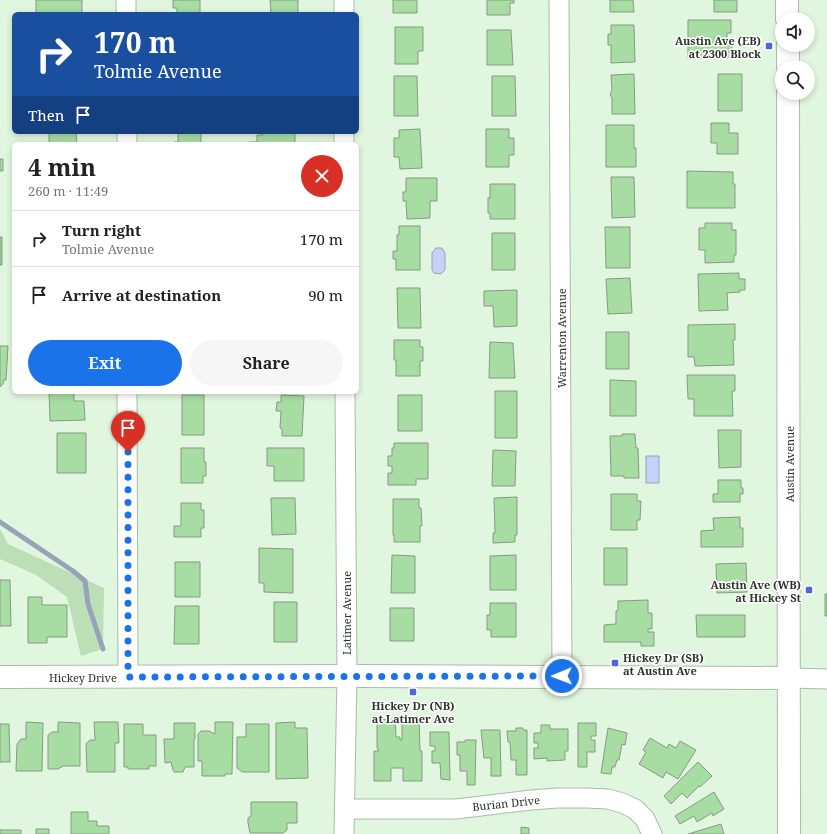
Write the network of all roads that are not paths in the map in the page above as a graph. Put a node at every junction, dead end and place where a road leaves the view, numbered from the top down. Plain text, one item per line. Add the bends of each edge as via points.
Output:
1 (126, 0) edge
2 (344, 0) edge
3 (559, 0) edge
4 (787, 0) edge
5 (126, 12) edge
6 (344, 12) edge
7 (788, 12) edge
8 (788, 100) edge
9 (127, 394) edge
10 (345, 394) edge
11 (347, 676) junction
12 (562, 676) junction
13 (0, 677) edge
14 (128, 677) junction
15 (790, 678) junction
16 (827, 679) edge
17 (345, 808) junction
18 (344, 834) edge
19 (652, 834) edge
20 (790, 834) edge

1 - 5 street
2 - 6 street
3 - 12 street, Warrenton Avenue
4 - 7 street
8 - 15 street, Austin Avenue
9 - 14 street
10 - 11 street, Latimer Avenue
11 - 12 street, Hickey Drive
11 - 14 street, Hickey Drive
11 - 17 street, Latimer Avenue
12 - 15 street, Hickey Drive
13 - 14 street, Hickey Drive
15 - 16 street
15 - 20 street, Austin Avenue
17 - 18 street, Latimer Avenue
17 - 19 street, Burian Drive via 456,808 531,800 600,799 622,803 635,810 645,819

